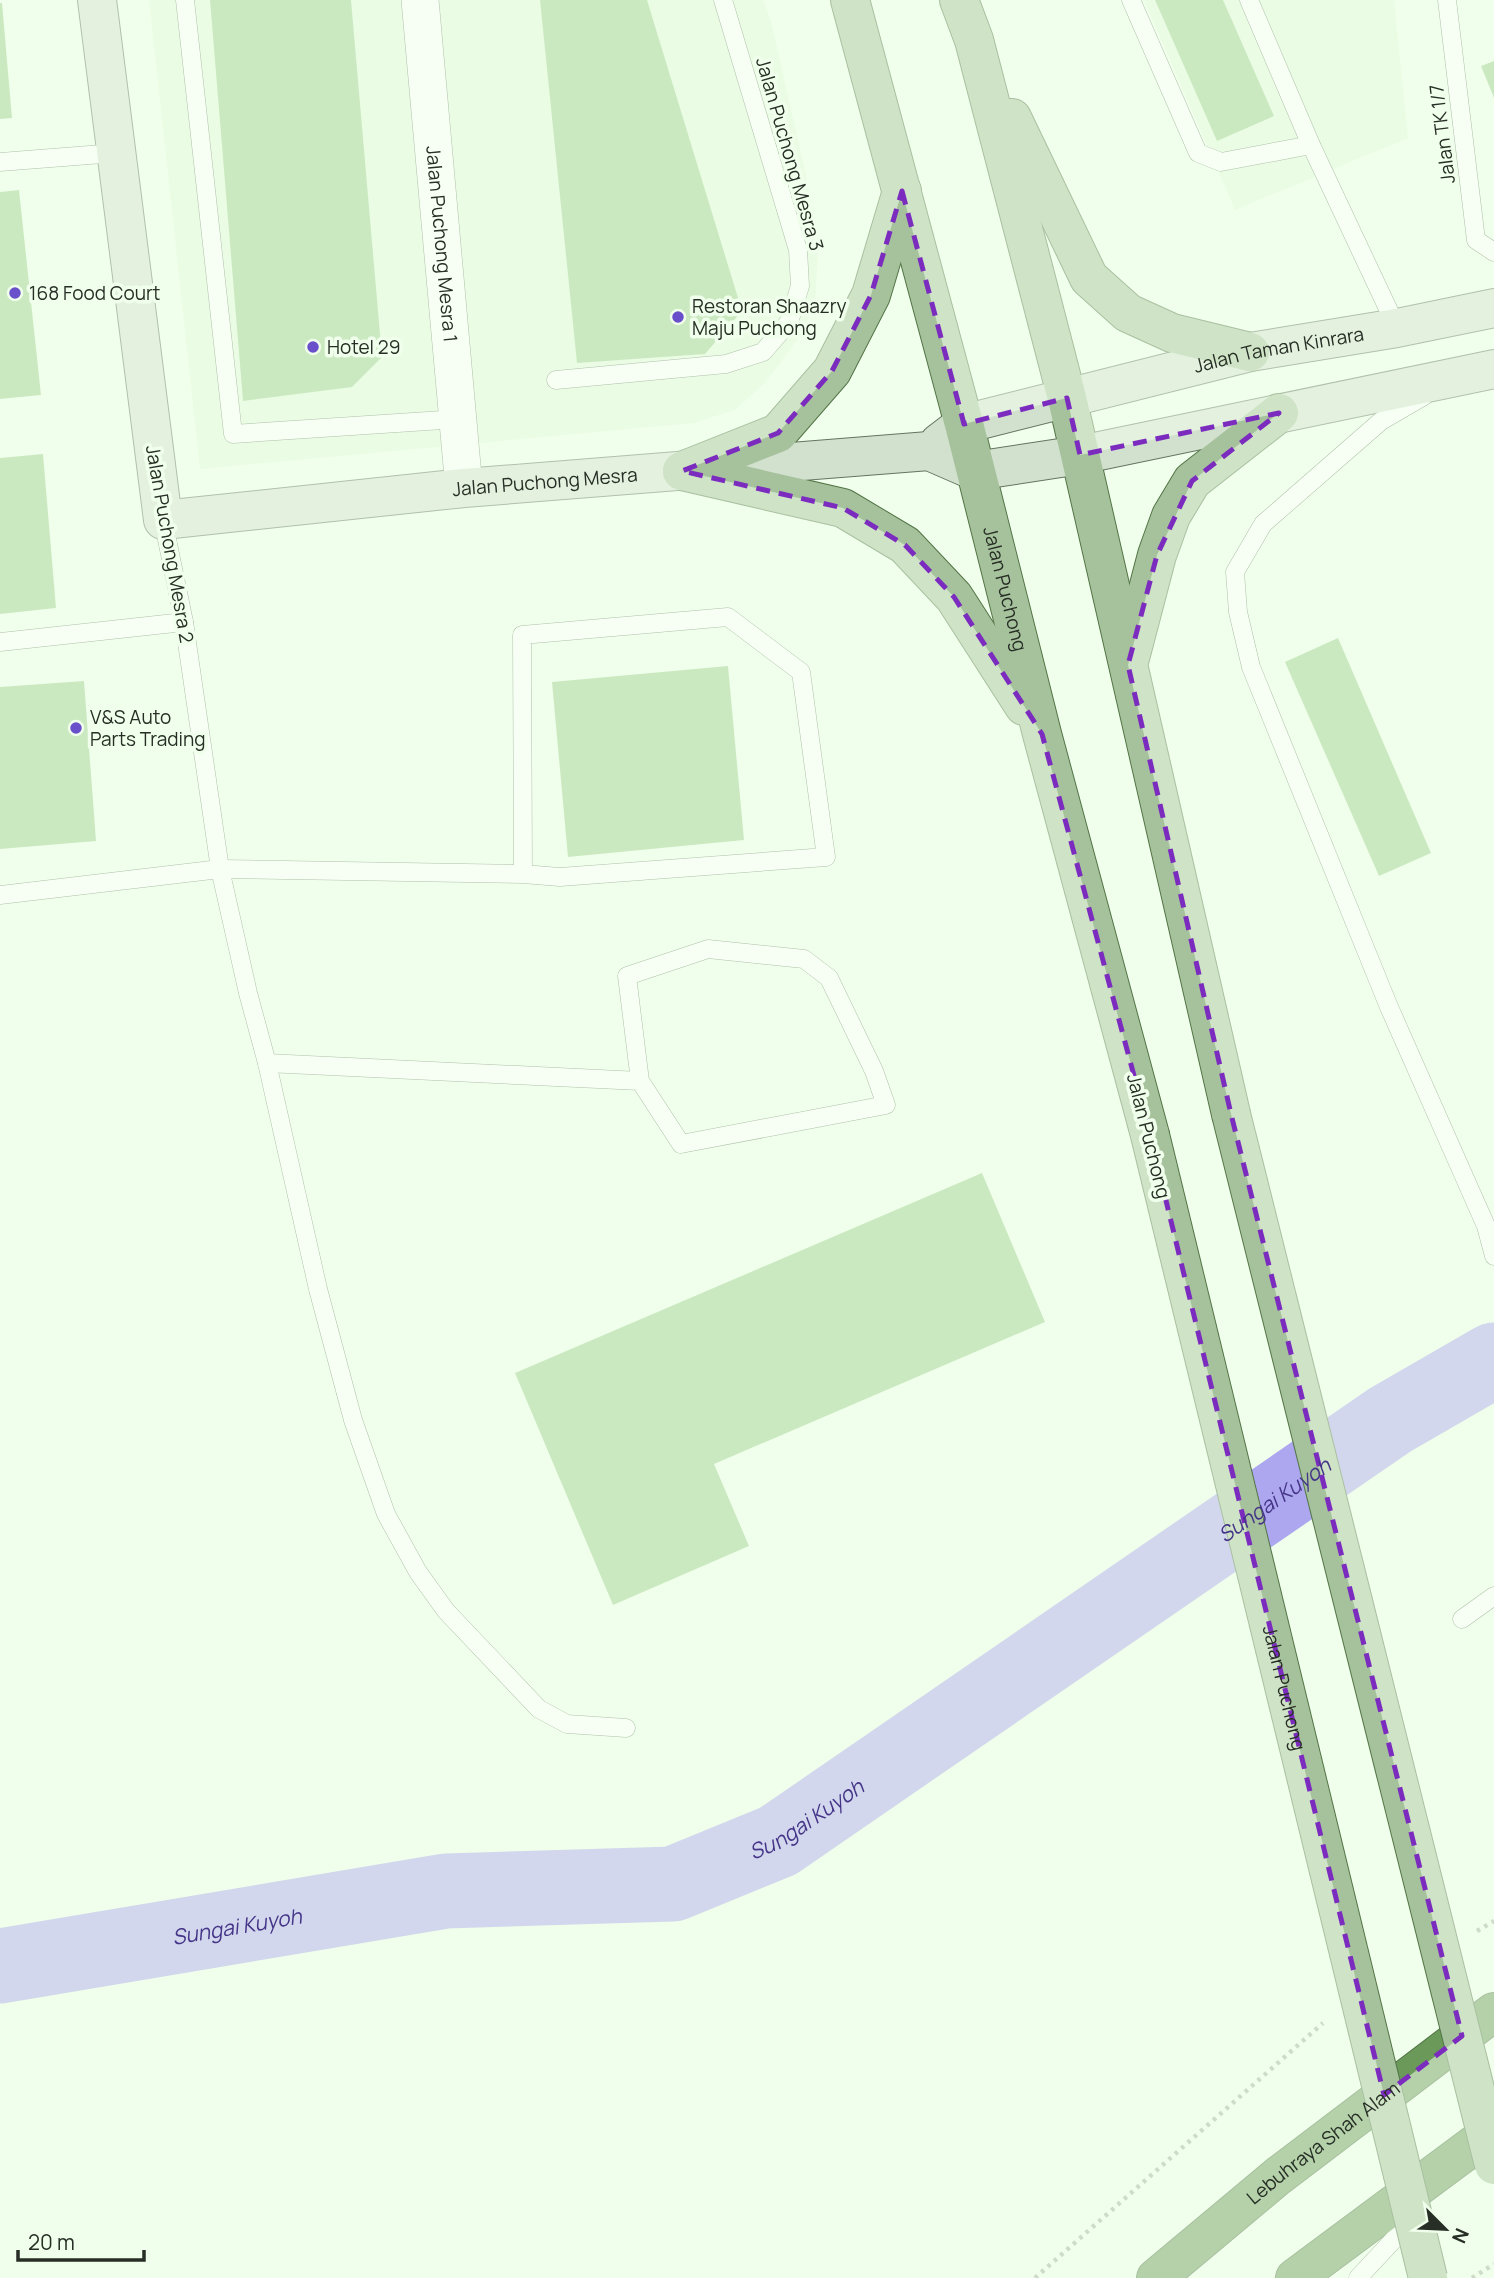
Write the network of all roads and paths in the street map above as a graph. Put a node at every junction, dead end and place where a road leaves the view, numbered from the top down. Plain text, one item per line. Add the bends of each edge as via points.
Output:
1 (97, 0) edge
2 (185, 0) edge
3 (420, 0) edge
4 (723, 0) edge
5 (850, 0) edge
6 (959, 0) edge
7 (1130, 0) edge
8 (1249, 0) edge
9 (1447, 0) edge
10 (974, 40) junction
11 (1311, 145) junction
12 (115, 153) junction
13 (0, 162) edge
14 (902, 191) junction
15 (1494, 252) edge
16 (1494, 308) edge
17 (1397, 328) junction
18 (1250, 352) junction
19 (1494, 369) edge
20 (1457, 377) junction
21 (556, 380) dead end
22 (1067, 398) junction
23 (1279, 413) junction
24 (458, 419) junction
25 (964, 424) junction
26 (929, 451) junction
27 (1080, 455) junction
28 (682, 471) junction
29 (975, 471) junction
30 (464, 488) junction
31 (163, 520) junction
32 (184, 622) junction
33 (0, 642) edge
34 (1128, 665) junction
35 (1042, 734) junction
36 (220, 869) junction
37 (523, 874) junction
38 (0, 895) edge
39 (267, 1063) junction
40 (640, 1081) junction
41 (1494, 1255) edge
42 (1494, 1596) edge
43 (1462, 1619) dead end
44 (626, 1728) dead end
45 (1494, 1921) edge
46 (1470, 1935) dead end
47 (1494, 2012) edge
48 (1328, 2019) dead end
49 (1494, 2131) edge
50 (1494, 2165) edge
51 (1494, 2264) edge
52 (1035, 2278) edge
53 (1156, 2278) edge
54 (1295, 2278) edge
55 (1358, 2278) edge
56 (1428, 2278) edge
57 (1472, 2278) edge

1 - 12 street, Jalan Puchong Mesra 2
2 - 24 lane via 233,435
3 - 24 street, Jalan Puchong Mesra 1
4 - 21 lane, Jalan Puchong Mesra 3 via 799,250 800,286 789,322 763,352 726,363
5 - 14 main road, Jalan Puchong
6 - 10 main road
7 - 11 lane via 1198,153 1221,162
8 - 11 lane
9 - 15 lane, Jalan TK 1/7 via 1476,240
10 - 18 main road via 1089,278 1128,313 1172,333
10 - 22 main road
11 - 17 lane
12 - 13 lane
12 - 31 street, Jalan Puchong Mesra 2
14 - 25 main road, Jalan Puchong
14 - 28 main road via 871,296 832,371 778,433
16 - 17 street, Jalan Taman Kinrara
17 - 18 street, Jalan Taman Kinrara
18 - 22 street, Jalan Taman Kinrara
19 - 20 street
20 - 23 street
20 - 41 lane via 1381,421 1314,478 1263,524 1235,572 1238,612 1251,667 1389,1007 1486,1226
22 - 25 street, Jalan Taman Kinrara
22 - 27 main road
23 - 27 street
23 - 34 main road via 1192,481 1171,516
24 - 30 street, Jalan Puchong Mesra 1
25 - 26 street
25 - 29 main road, Jalan Puchong
26 - 28 street, Jalan Puchong Mesra
26 - 29 street
27 - 29 street
27 - 34 main road
28 - 30 street, Jalan Puchong Mesra
28 - 35 main road via 843,508 905,545 954,597
29 - 35 main road, Jalan Puchong
30 - 31 street, Jalan Puchong Mesra
31 - 32 lane, Jalan Puchong Mesra 2
32 - 33 lane
32 - 36 lane, Jalan Puchong Mesra 2
34 - 50 main road, bridge via 1231,1114
35 - 56 main road, Jalan Puchong, bridge via 1150,1135
36 - 37 lane
36 - 38 lane
36 - 39 lane, Jalan Puchong Mesra 2
37 - 37 lane via 522,635 728,617 801,672 826,857 560,877
39 - 40 lane
39 - 44 lane, Jalan Puchong Mesra 2 via 318,1289 353,1420 386,1514 446,1611 539,1709 567,1724
40 - 40 lane via 627,976 708,949 804,959 829,978 886,1105 681,1144
42 - 43 lane
45 - 46 path
47 - 53 highway, Lebuhraya Shah Alam via 1278,2176
48 - 52 path
49 - 54 highway
49 - 55 lane
51 - 57 path

